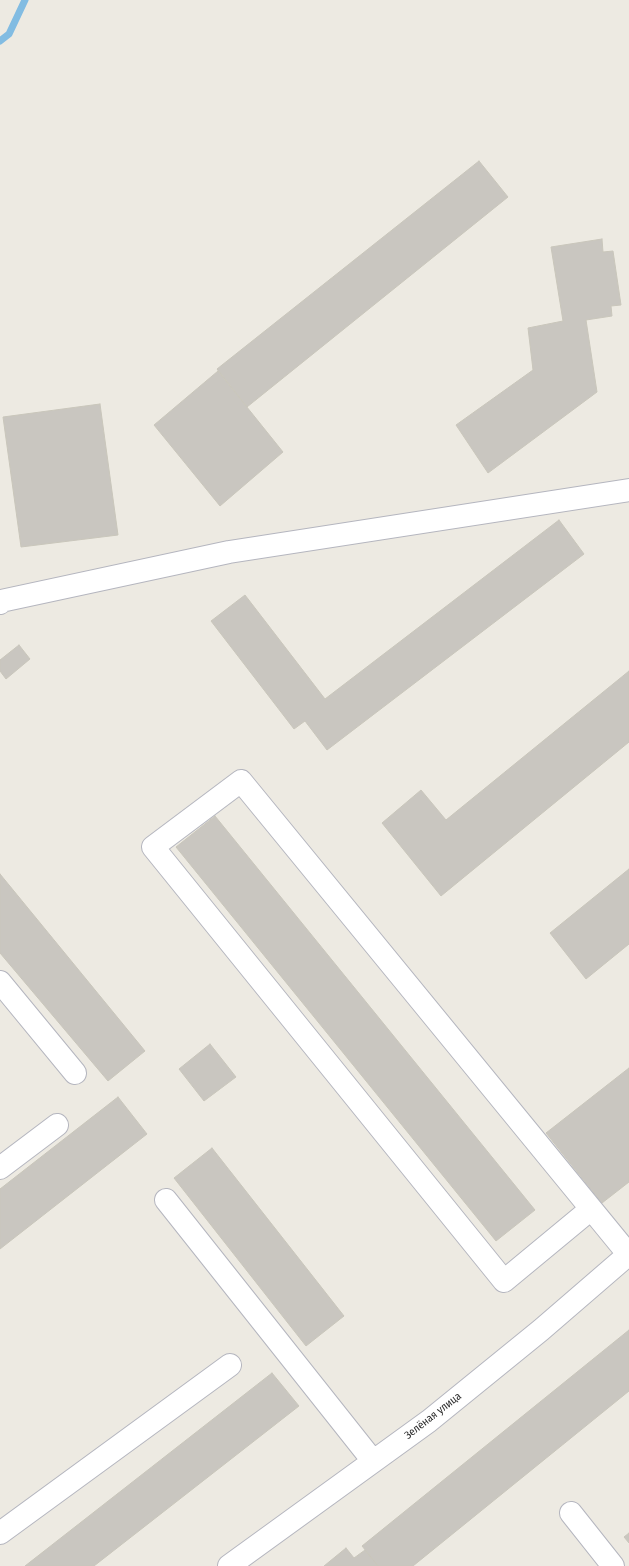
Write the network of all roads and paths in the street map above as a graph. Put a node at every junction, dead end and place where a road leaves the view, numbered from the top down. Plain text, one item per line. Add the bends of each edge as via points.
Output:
1 (629, 490) edge
2 (0, 604) edge
3 (0, 982) edge
4 (75, 1074) dead end
5 (57, 1125) dead end
6 (0, 1168) edge
7 (166, 1200) dead end
8 (591, 1209) junction
9 (629, 1255) edge
10 (230, 1365) dead end
11 (373, 1461) junction
12 (571, 1513) dead end
13 (0, 1533) edge
14 (229, 1566) edge
15 (613, 1566) edge

1 - 2 street via 229,552 1,601
3 - 4 street
5 - 6 street
7 - 11 street
8 - 8 street via 504,1282 153,847 241,781
8 - 9 street
9 - 11 street, Зелёная улица via 429,1421
10 - 13 street
11 - 14 street, Зелёная улица
12 - 15 street

